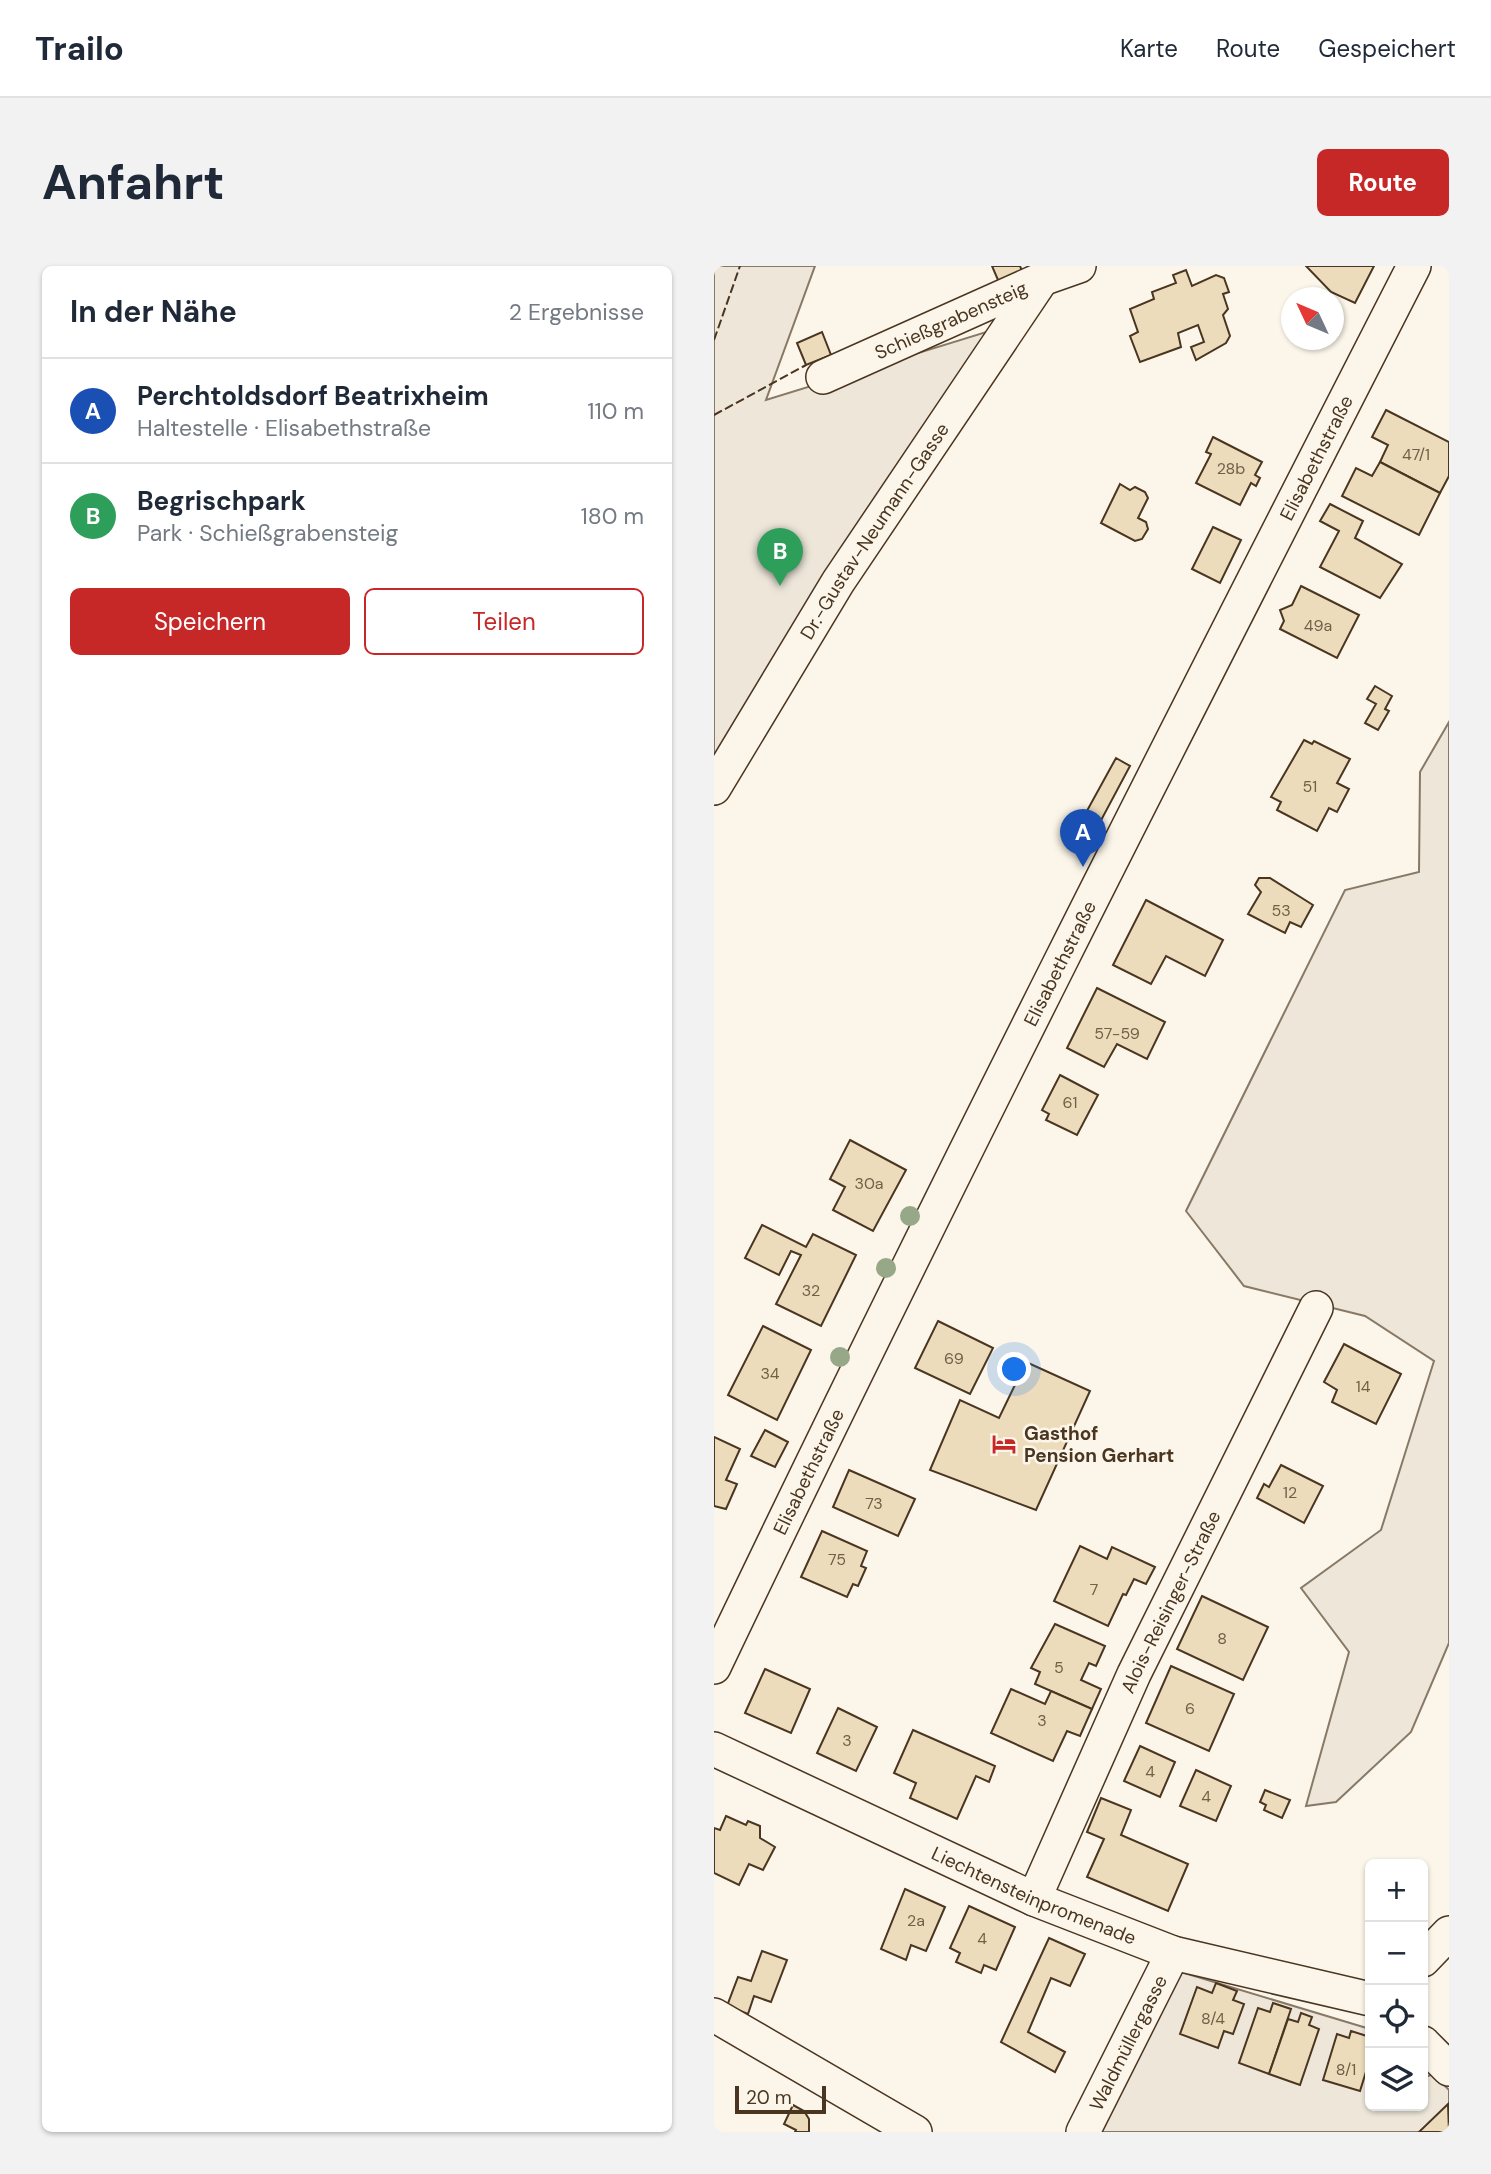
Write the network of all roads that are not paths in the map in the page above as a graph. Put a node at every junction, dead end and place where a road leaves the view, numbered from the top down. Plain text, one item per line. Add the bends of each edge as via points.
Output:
1 (1079, 266) edge
2 (1415, 266) edge
3 (1042, 279) junction
4 (823, 377) dead end
5 (714, 788) edge
6 (1316, 1308) dead end
7 (714, 1667) edge
8 (714, 1749) edge
9 (1034, 1899) junction
10 (1449, 1933) edge
11 (1173, 1954) junction
12 (1428, 1955) edge
13 (1365, 1998) edge
14 (714, 2015) edge
15 (1428, 2048) edge
16 (1449, 2069) edge
17 (915, 2132) edge
18 (1083, 2132) edge

1 - 3 street, Schießgrabensteig
2 - 7 street, Elisabethstraße via 1007,1065
3 - 4 street, Schießgrabensteig
3 - 5 street, Dr.-Gustav-Neumann-Gasse via 838,582
6 - 9 street, Alois-Reisinger-Straße via 1134,1674
8 - 9 street, Liechtensteinpromenade
9 - 11 street, Liechtensteinpromenade
10 - 12 street
11 - 13 street, Liechtensteinpromenade
11 - 18 street, Waldmüllergasse
14 - 17 street
15 - 16 street

